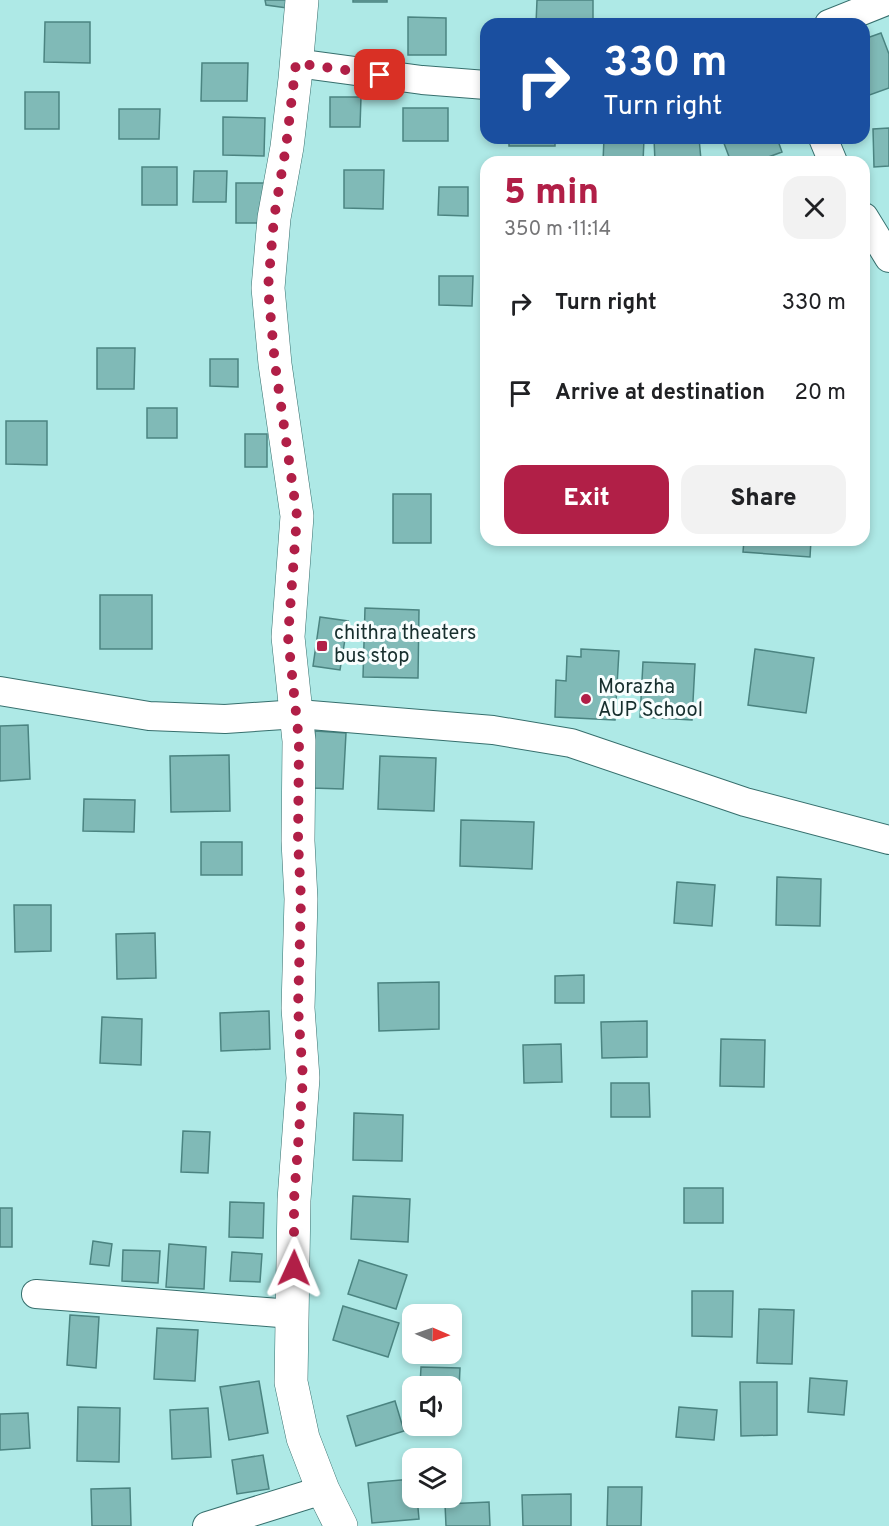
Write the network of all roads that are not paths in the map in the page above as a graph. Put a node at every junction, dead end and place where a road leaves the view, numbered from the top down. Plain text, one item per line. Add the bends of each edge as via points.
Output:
1 (302, 0) edge
2 (889, 0) edge
3 (844, 18) edge
4 (296, 63) junction
5 (480, 85) edge
6 (870, 227) edge
7 (889, 258) edge
8 (0, 691) edge
9 (298, 714) junction
10 (889, 840) edge
11 (36, 1294) dead end
12 (292, 1314) junction
13 (323, 1490) junction
14 (207, 1526) edge
15 (341, 1526) edge

1 - 4 main road
2 - 3 street
4 - 5 street
4 - 9 main road via 268,288 297,516 288,637
6 - 7 street
8 - 9 street via 149,716 225,719
9 - 10 street via 493,730 571,743 745,802
9 - 12 main road via 298,1008 303,1078 294,1200
11 - 12 street
12 - 13 main road via 291,1382 303,1438
13 - 14 street
13 - 15 main road

